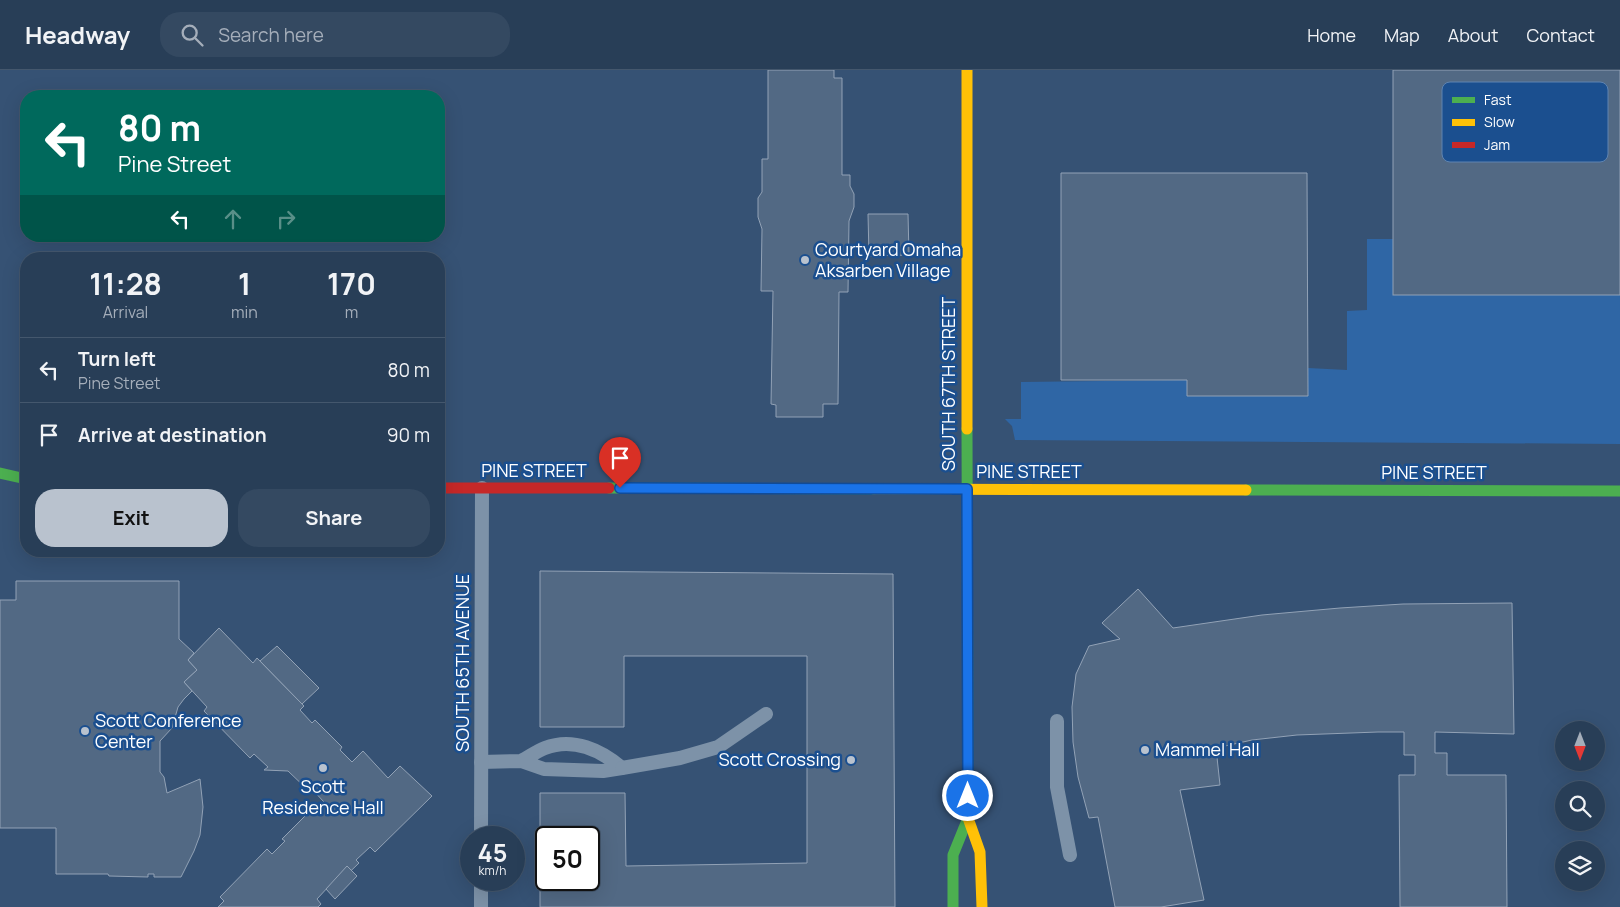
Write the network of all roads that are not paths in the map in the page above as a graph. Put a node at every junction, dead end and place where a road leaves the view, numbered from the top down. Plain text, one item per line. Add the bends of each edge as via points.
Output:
1 (967, 70) edge
2 (0, 473) edge
3 (20, 478) edge
4 (445, 488) edge
5 (482, 488) junction
6 (967, 489) junction
7 (1620, 491) edge
8 (766, 714) dead end
9 (1057, 721) dead end
10 (521, 761) junction
11 (481, 762) junction
12 (622, 768) junction
13 (968, 818) junction
14 (481, 826) edge
15 (1070, 854) dead end
16 (481, 891) edge
17 (481, 907) edge
18 (953, 907) edge
19 (982, 907) edge

1 - 6 street, SOUTH 67TH STREET
2 - 3 street
4 - 5 street, PINE STREET
5 - 6 street, PINE STREET
5 - 11 lane, SOUTH 65TH AVENUE
6 - 7 street, PINE STREET
6 - 13 street, SOUTH 67TH STREET
8 - 12 lane via 718,747 680,758
9 - 15 lane via 1057,787
10 - 11 lane
10 - 12 lane via 544,769 603,772
10 - 12 lane via 546,747 568,744 586,746 608,756
11 - 14 lane, SOUTH 65TH AVENUE
13 - 18 street, SOUTH 67TH STREET via 953,855
13 - 19 street, SOUTH 67TH STREET via 980,852
16 - 17 lane

